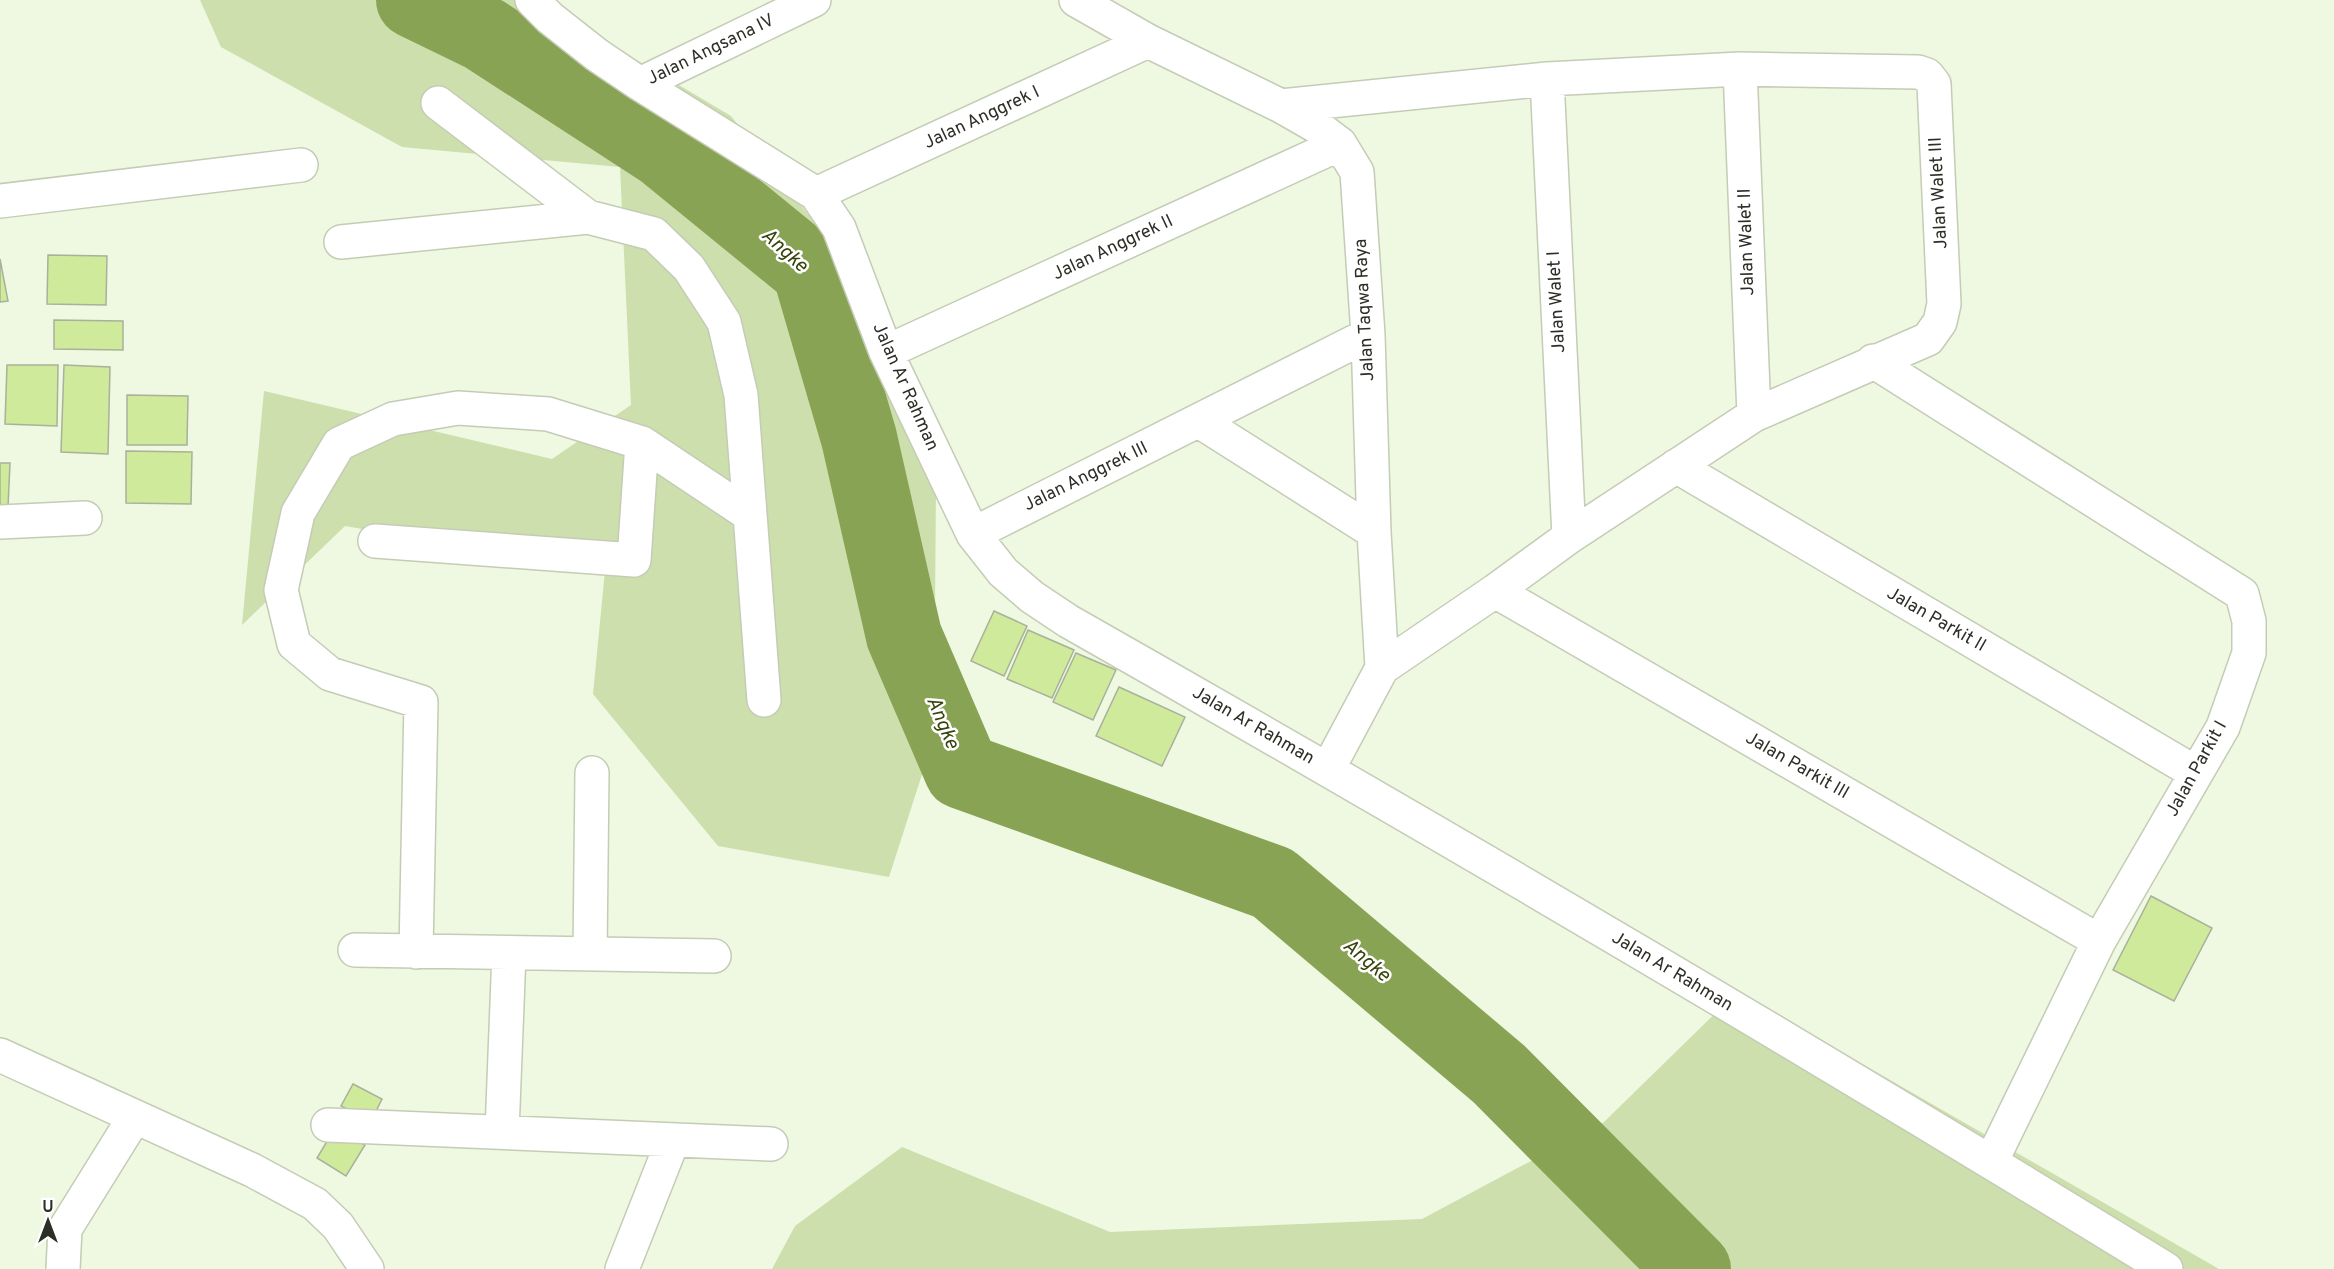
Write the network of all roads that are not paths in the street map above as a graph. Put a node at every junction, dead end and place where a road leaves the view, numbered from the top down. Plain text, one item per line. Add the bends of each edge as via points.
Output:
1 (532, 0) edge
2 (814, 0) edge
3 (1076, 0) edge
4 (1148, 41) junction
5 (1740, 69) junction
6 (1547, 79) junction
7 (640, 84) junction
8 (438, 103) dead end
9 (1281, 106) junction
10 (1340, 144) junction
11 (301, 165) dead end
12 (816, 194) junction
13 (0, 201) edge
14 (588, 218) junction
15 (341, 242) dead end
16 (1368, 334) junction
17 (886, 352) junction
18 (1874, 361) junction
19 (1754, 415) junction
20 (1199, 421) junction
21 (642, 442) junction
22 (1676, 466) junction
23 (750, 515) junction
24 (85, 518) dead end
25 (0, 522) edge
26 (1569, 530) junction
27 (1374, 532) junction
28 (974, 534) junction
29 (375, 541) dead end
30 (1495, 591) junction
31 (1382, 668) junction
32 (764, 700) dead end
33 (1328, 769) junction
34 (592, 773) dead end
35 (2196, 773) junction
36 (2099, 941) junction
37 (355, 950) dead end
38 (416, 952) junction
39 (509, 953) junction
40 (590, 954) junction
41 (714, 956) dead end
42 (3, 1063) edge
43 (134, 1118) junction
44 (328, 1125) dead end
45 (502, 1132) junction
46 (672, 1140) junction
47 (771, 1144) dead end
48 (1991, 1162) junction
49 (63, 1269) edge
50 (367, 1269) edge
51 (622, 1269) edge
52 (2166, 1269) edge

1 - 7 street, Jalan Ar Rahman
2 - 7 street, Jalan Angsana IV
3 - 4 street, Jalan Taqwa Raya
4 - 9 street, Jalan Taqwa Raya
4 - 12 street, Jalan Anggrek I
5 - 6 street
5 - 18 street, Jalan Walet III via 1918,72 1934,84 1944,304 1940,322 1928,339
5 - 19 street, Jalan Walet II
6 - 9 street
6 - 26 street, Jalan Walet I
7 - 12 street, Jalan Ar Rahman
8 - 14 street
9 - 10 street, Jalan Taqwa Raya
10 - 16 street, Jalan Taqwa Raya via 1357,172
10 - 17 street, Jalan Anggrek II
11 - 13 street
12 - 17 street, Jalan Ar Rahman via 839,228
14 - 15 street
14 - 23 street via 654,234 689,268 724,322 741,395
16 - 20 street, Jalan Anggrek III
16 - 27 street, Jalan Taqwa Raya
17 - 28 street, Jalan Ar Rahman
18 - 19 street
18 - 35 street, Jalan Parkit I via 2242,594 2250,621 2250,653 2223,726
19 - 22 street
20 - 27 street
20 - 28 street, Jalan Anggrek III
21 - 23 street
21 - 29 street via 634,560
21 - 38 street via 548,414 458,408 393,419 339,444 298,513 281,590 294,644 330,674 421,702
22 - 26 street
22 - 35 street, Jalan Parkit II
23 - 32 street
24 - 25 street
26 - 30 street
27 - 31 street, Jalan Taqwa Raya
28 - 33 street, Jalan Ar Rahman via 1003,572 1068,621
30 - 31 street
30 - 36 street, Jalan Parkit III
31 - 33 street
33 - 48 street, Jalan Ar Rahman
34 - 40 street
35 - 36 street, Jalan Parkit I
36 - 48 street, Jalan Parkit I
37 - 38 street
38 - 39 street
39 - 40 street
39 - 45 street
40 - 41 street
42 - 43 street
43 - 49 street via 65,1229
43 - 50 street via 252,1170 315,1204 338,1227
44 - 45 street
45 - 46 street
46 - 47 street
46 - 51 street
48 - 52 street, Jalan Ar Rahman

